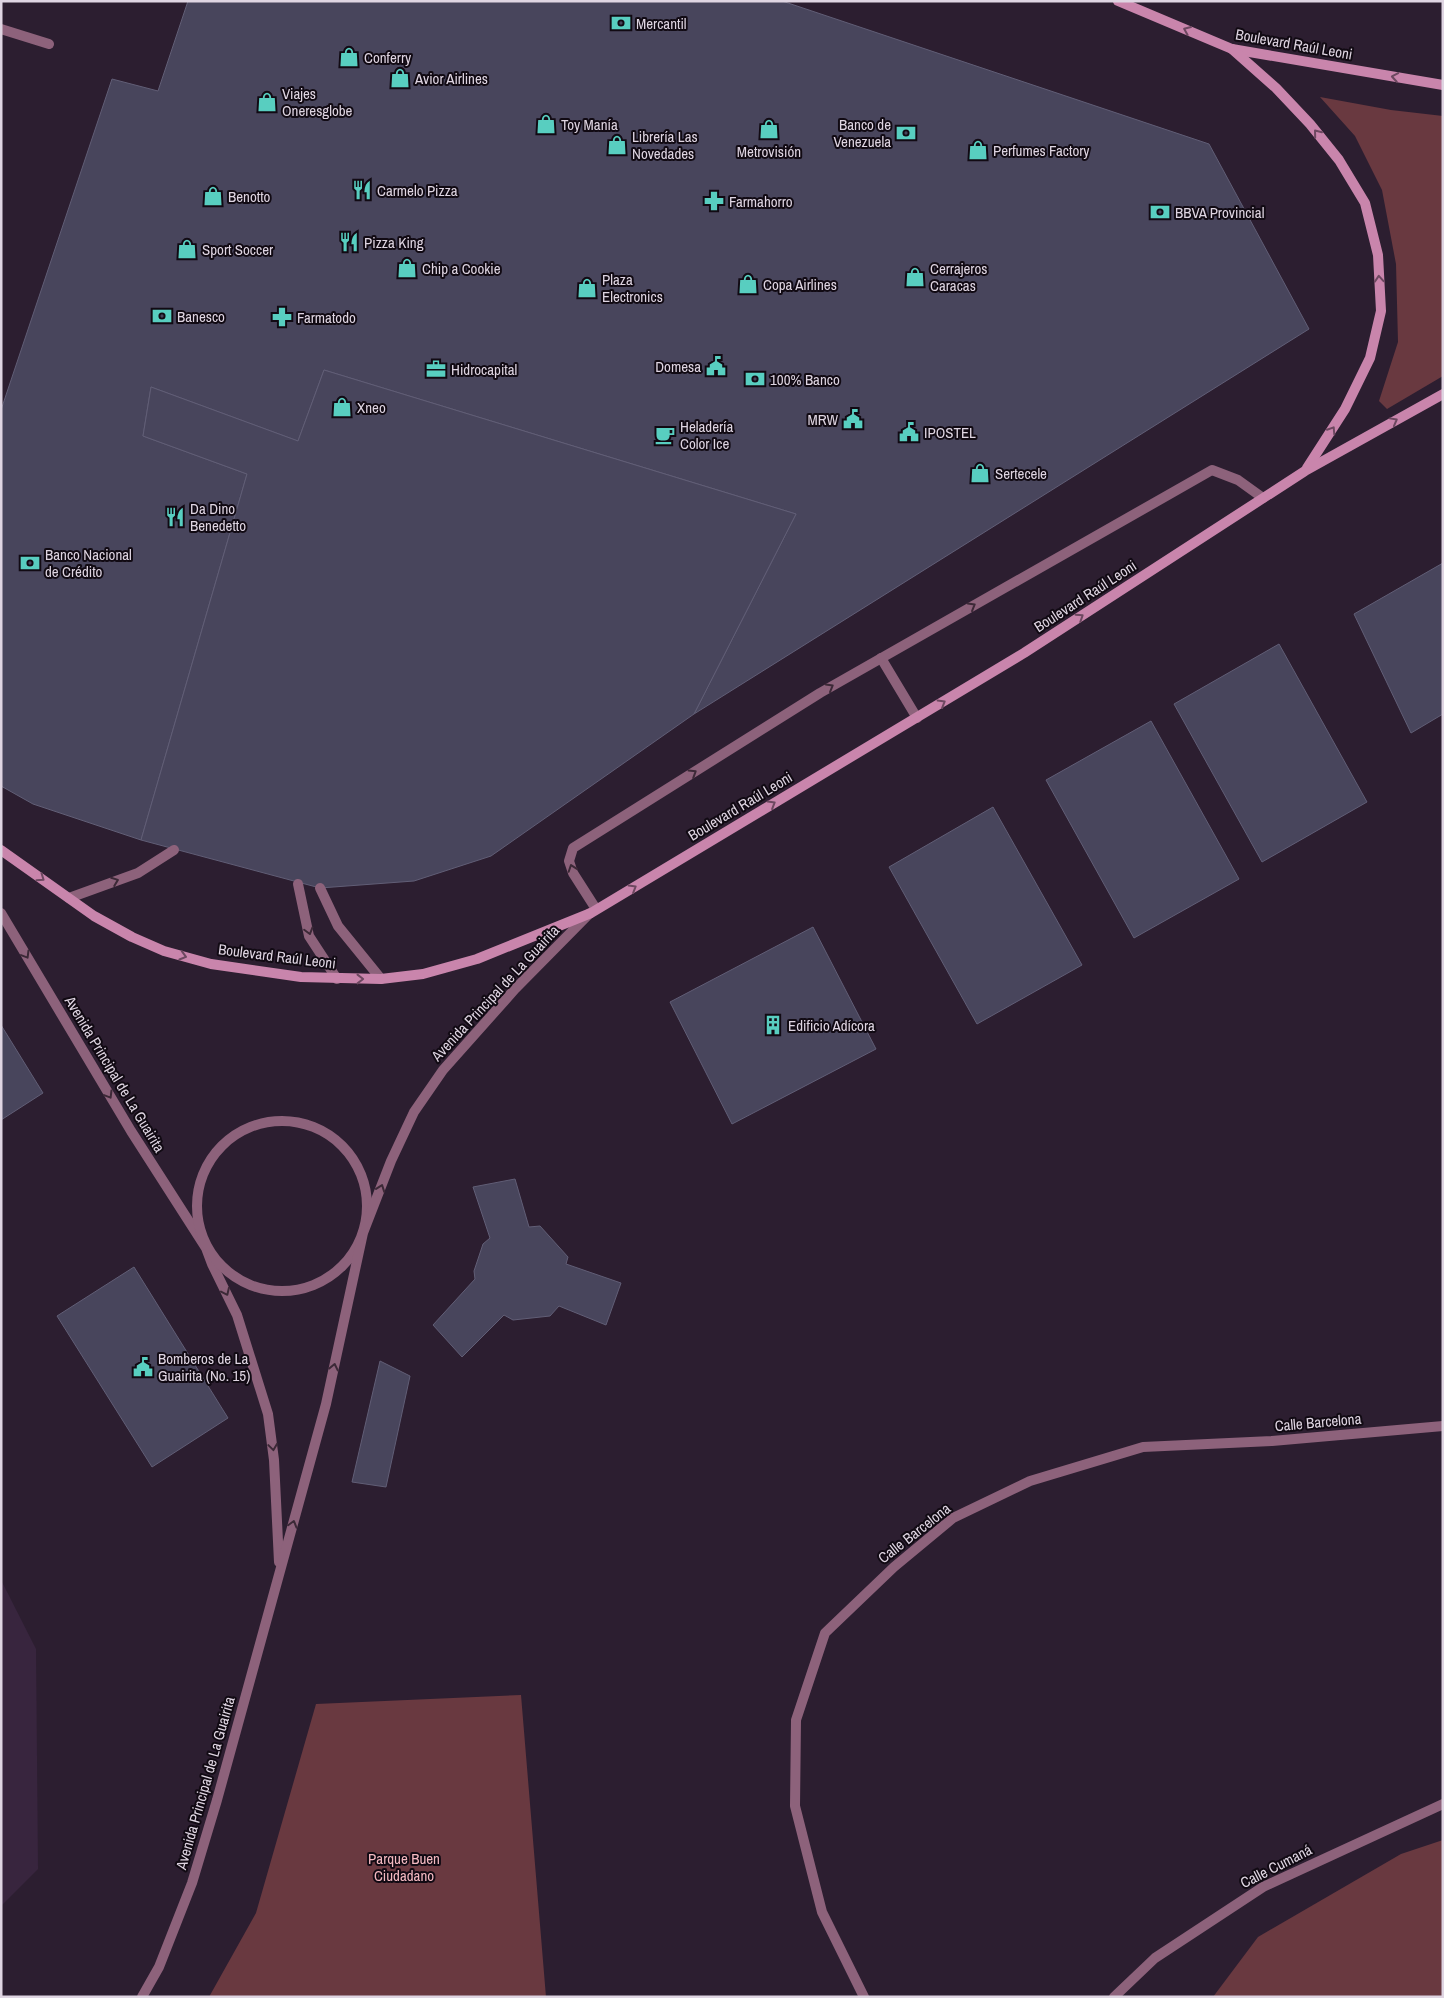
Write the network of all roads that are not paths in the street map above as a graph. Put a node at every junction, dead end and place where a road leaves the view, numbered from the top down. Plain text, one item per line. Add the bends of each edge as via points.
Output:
1 (1118, 1) edge
2 (1, 30) edge
3 (49, 44) dead end
4 (1232, 49) junction
5 (1443, 84) edge
6 (1443, 394) edge
7 (1305, 471) junction
8 (1263, 498) junction
9 (881, 658) junction
10 (917, 718) junction
11 (1, 850) edge
12 (174, 850) dead end
13 (298, 884) dead end
14 (320, 888) dead end
15 (69, 898) junction
16 (594, 911) junction
17 (1, 914) edge
18 (337, 979) junction
19 (381, 979) junction
20 (363, 1233) junction
21 (206, 1248) junction
22 (1443, 1426) edge
23 (280, 1571) junction
24 (1443, 1804) edge
25 (142, 1997) edge
26 (864, 1997) edge
27 (1114, 1997) edge

4 -> 1 main road, Boulevard Raúl Leoni
2 - 3 street
5 -> 4 main road, Boulevard Raúl Leoni
7 -> 4 main road via 1345,409 1370,358 1381,311 1378,255 1365,203 1339,160 1276,88
7 -> 6 main road, Boulevard Raúl Leoni
7 - 8 main road, Boulevard Raúl Leoni
9 -> 8 street via 1212,470 1238,480
10 -> 8 main road, Boulevard Raúl Leoni via 1024,653
9 - 10 street
16 -> 9 street via 568,861 573,848
16 -> 10 main road, Boulevard Raúl Leoni
11 -> 15 main road, Boulevard Raúl Leoni
15 -> 12 street via 138,873
13 -> 18 street via 309,936
14 - 19 street via 338,926
15 -> 18 main road, Boulevard Raúl Leoni via 124,933 164,951 261,973
16 - 19 main road, Boulevard Raúl Leoni via 477,958 423,974
20 -> 16 street, Avenida Principal de La Guairita via 414,1112 443,1070 516,989
17 -> 21 street, Avenida Principal de La Guairita via 131,1131
18 -> 19 main road, Boulevard Raúl Leoni
20 - 21 street, Avenida Principal de La Guairita via 343,1267 309,1288 290,1291 270,1291 251,1286 233,1276
20 - 21 street, Avenida Principal de La Guairita via 368,1213 367,1193 352,1157 323,1130 284,1120 246,1128 215,1152 198,1188 196,1208
23 -> 20 street, Avenida Principal de La Guairita via 326,1404
21 -> 23 street, Avenida Principal de La Guairita via 237,1315 268,1414
22 - 26 street, Calle Barcelona via 1272,1441 1143,1447 1030,1481 953,1518 894,1567 825,1632 796,1720 796,1806 822,1912
23 - 25 street, Avenida Principal de La Guairita via 192,1883 159,1966
24 - 27 street, Calle Cumaná via 1262,1887 1155,1958

